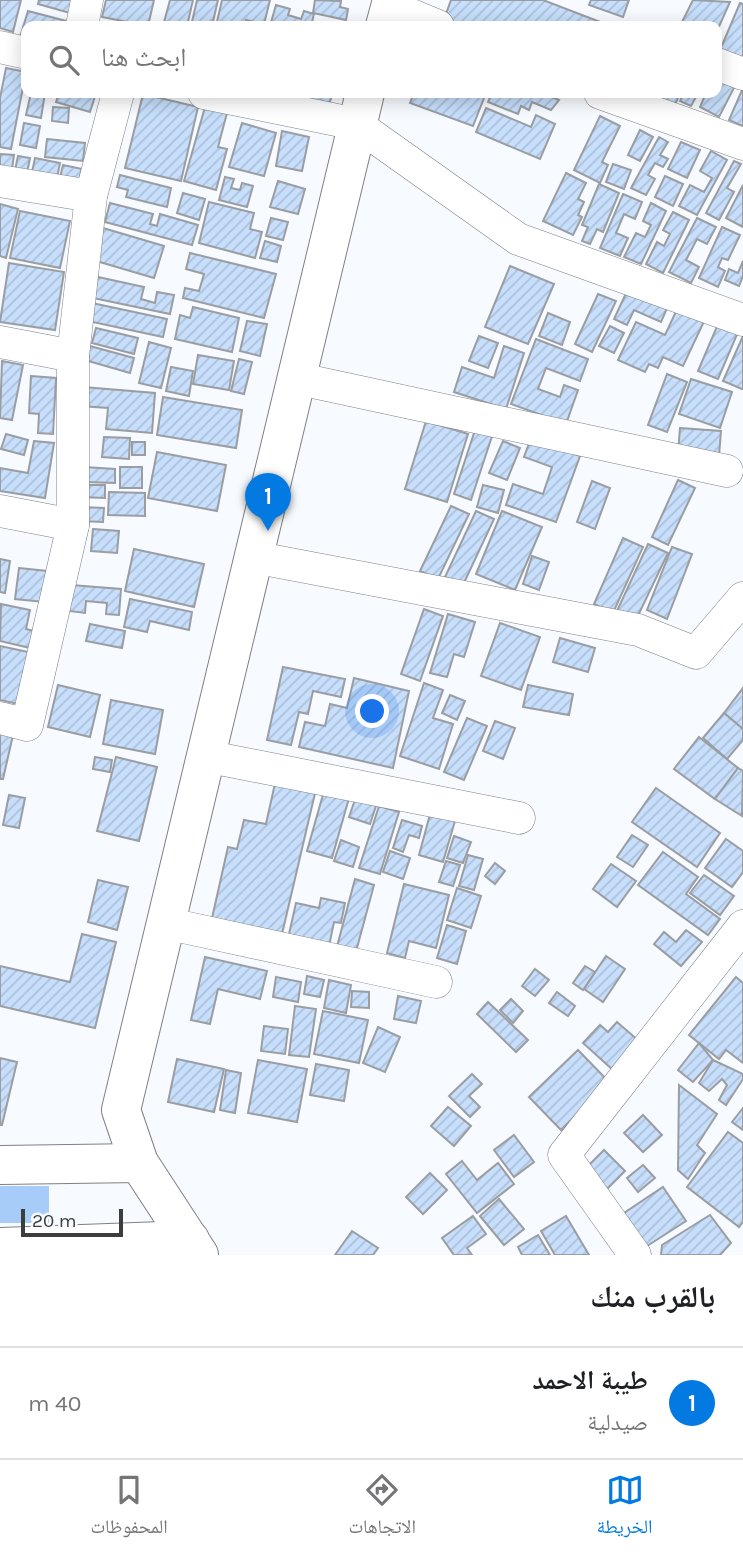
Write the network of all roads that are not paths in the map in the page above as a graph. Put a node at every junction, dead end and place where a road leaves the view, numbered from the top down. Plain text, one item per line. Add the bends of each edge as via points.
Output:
1 (87, 0) edge
2 (389, 11) edge
3 (83, 21) edge
4 (422, 21) edge
5 (0, 47) edge
6 (21, 52) edge
7 (722, 66) edge
8 (743, 74) edge
9 (117, 98) edge
10 (256, 98) edge
11 (614, 98) edge
12 (360, 108) edge
13 (743, 144) edge
14 (0, 181) edge
15 (91, 196) junction
16 (743, 320) edge
17 (0, 342) edge
18 (73, 356) junction
19 (295, 378) junction
20 (727, 471) dead end
21 (0, 511) edge
22 (73, 525) junction
23 (253, 557) junction
24 (743, 598) edge
25 (0, 719) edge
26 (205, 756) junction
27 (519, 818) dead end
28 (165, 923) junction
29 (743, 926) edge
30 (436, 982) dead end
31 (139, 1163) junction
32 (0, 1164) edge
33 (0, 1247) edge
34 (194, 1248) edge
35 (635, 1255) edge

1 - 3 street
2 - 4 street
5 - 6 street
7 - 8 street
9 - 15 street
10 - 12 street
11 - 13 street
12 - 16 street via 517,239
12 - 19 main road
14 - 15 street
15 - 18 street
17 - 18 street
18 - 22 street
19 - 20 street
19 - 23 main road
21 - 22 street
22 - 25 street via 27,725
23 - 24 street via 638,630 696,653
23 - 26 main road
26 - 27 street
26 - 28 main road
28 - 30 street
28 - 31 main road via 121,1110
29 - 35 street via 564,1155
31 - 32 main road
31 - 34 main road
33 - 34 main road

